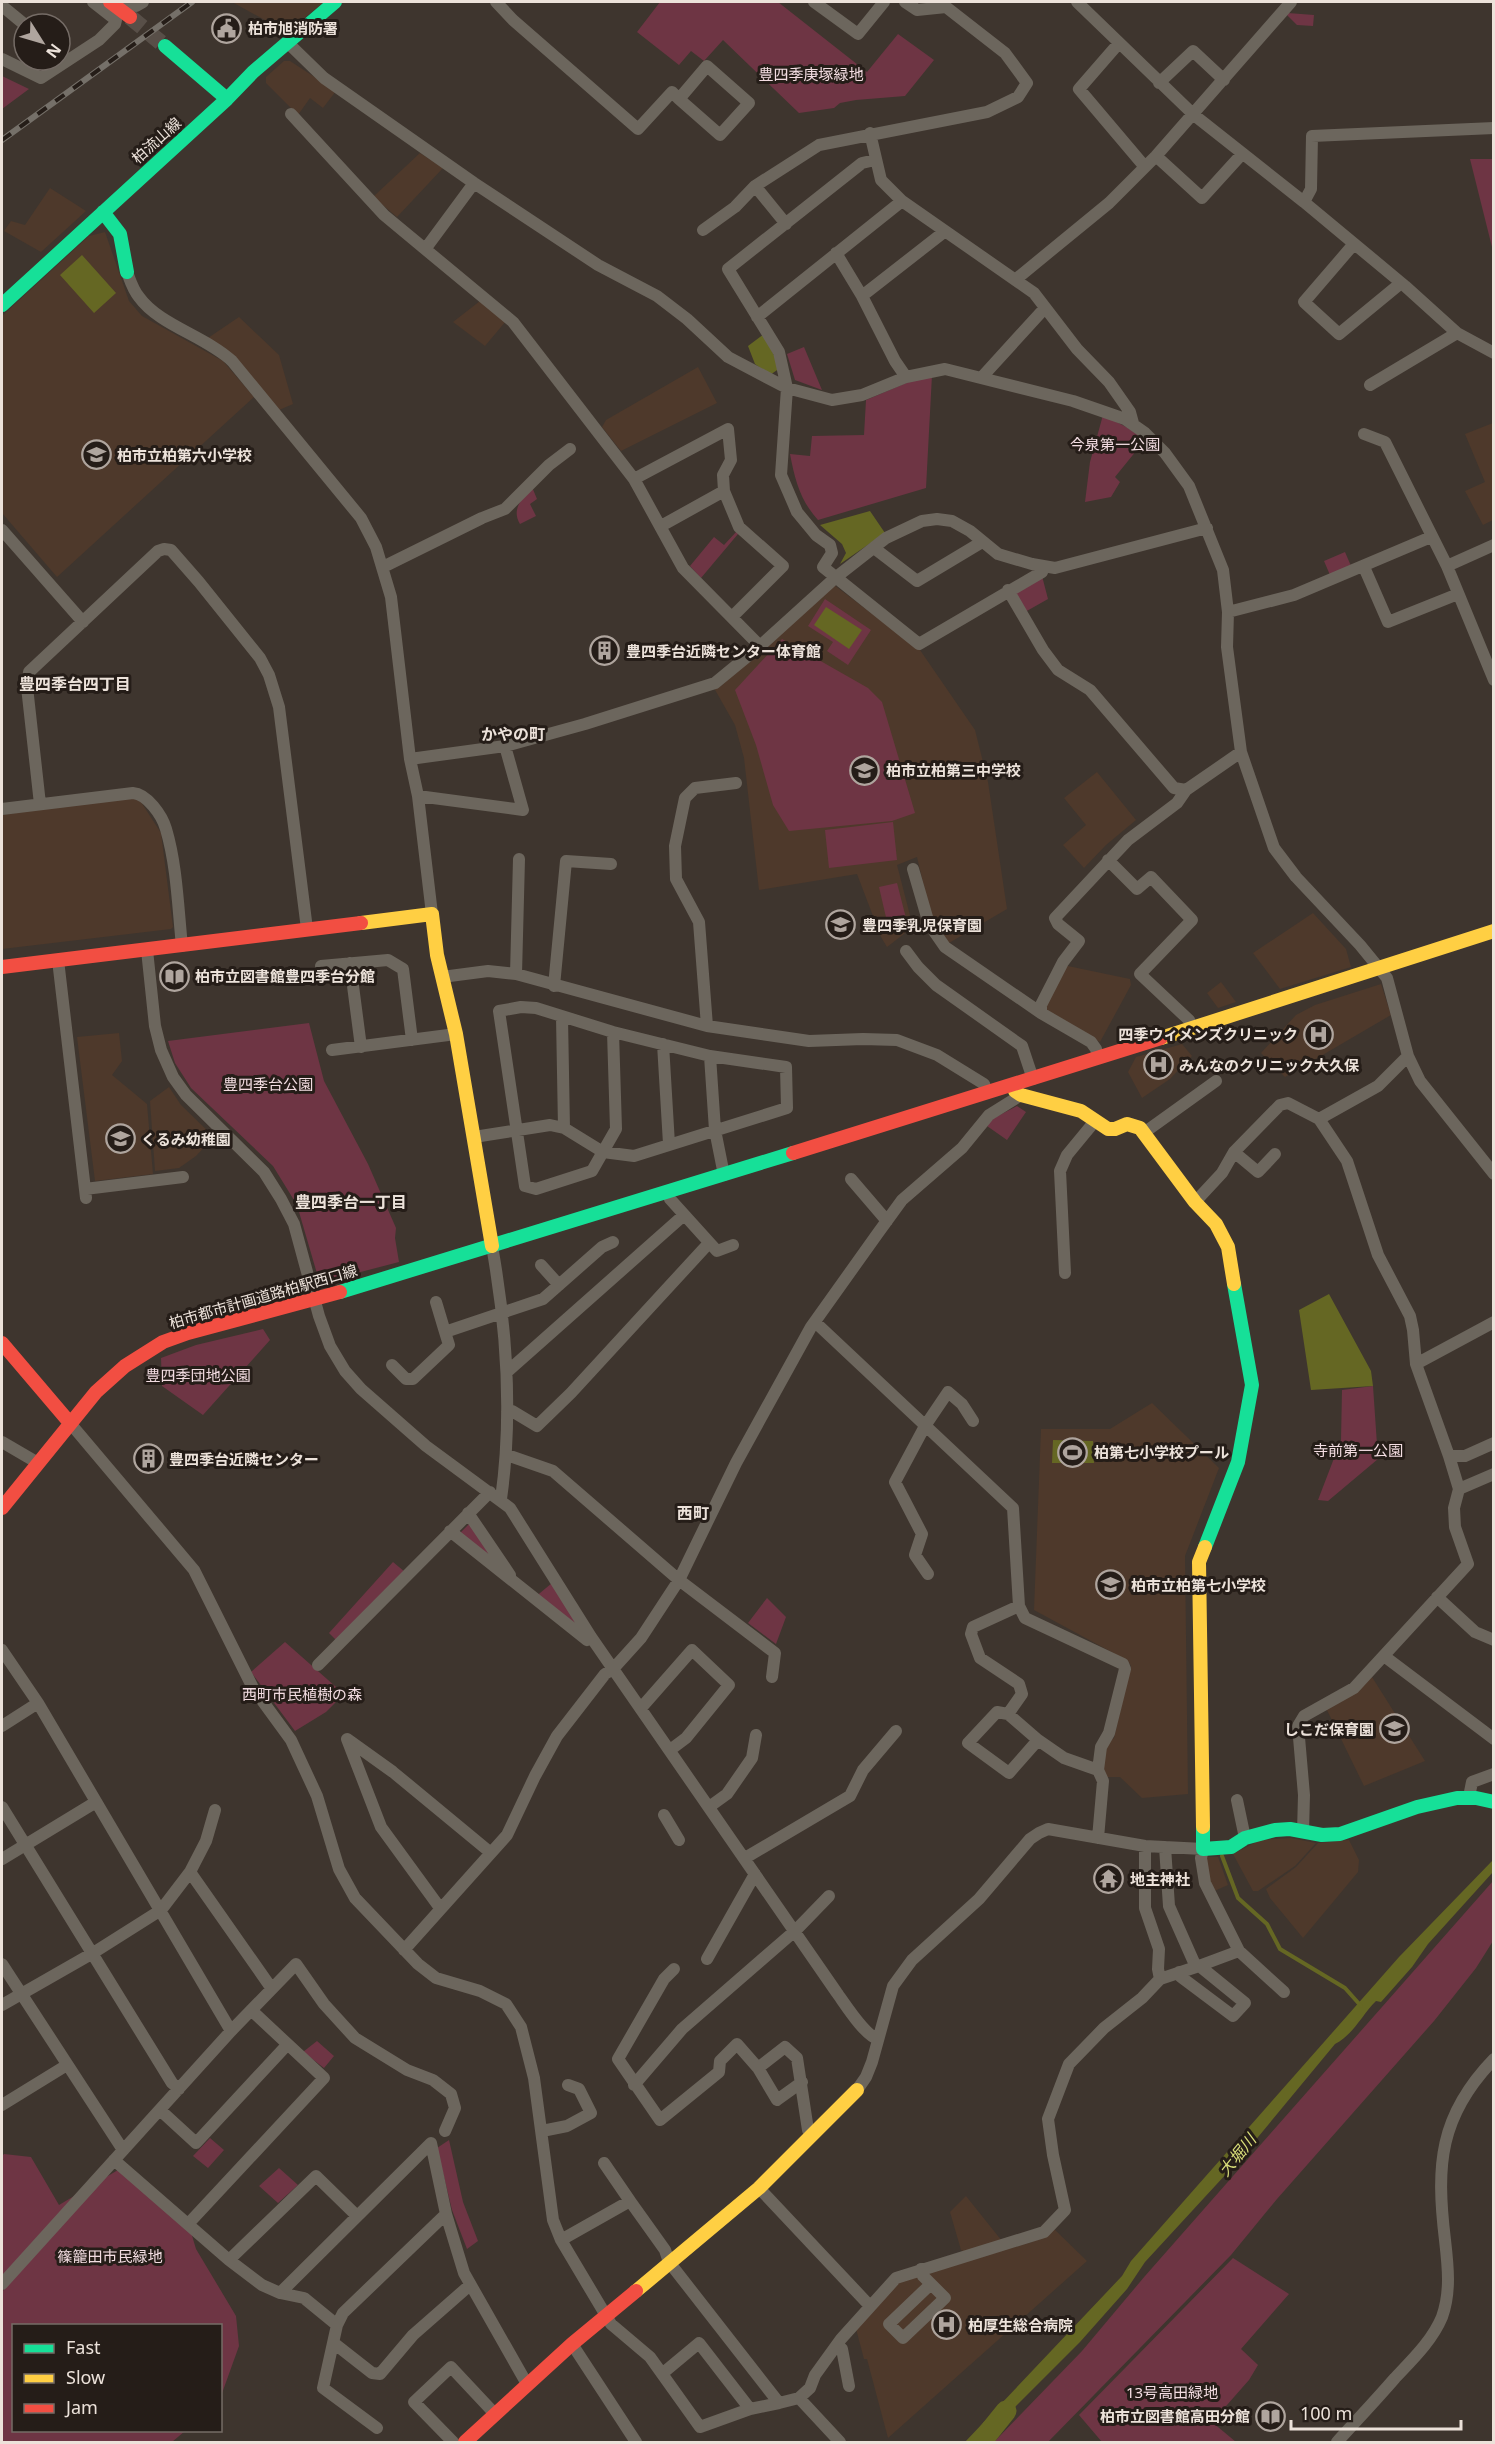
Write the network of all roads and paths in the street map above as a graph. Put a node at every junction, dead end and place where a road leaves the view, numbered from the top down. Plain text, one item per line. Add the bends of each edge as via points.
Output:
1 (93, 2) edge
2 (110, 2) edge
3 (126, 2) edge
4 (144, 2) edge
5 (335, 2) edge
6 (496, 2) edge
7 (814, 2) edge
8 (884, 2) edge
9 (905, 2) edge
10 (1077, 2) edge
11 (1291, 2) edge
12 (130, 17) tunnel mouth
13 (287, 42) junction
14 (1119, 43) junction
15 (165, 46) tunnel mouth
16 (72, 52) edge
17 (29, 72) edge
18 (47, 72) edge
19 (1224, 80) junction
20 (1159, 82) junction
21 (227, 99) junction
22 (679, 99) junction
23 (291, 114) dead end
24 (1194, 115) junction
25 (1494, 128) edge
26 (870, 134) junction
27 (1242, 154) junction
28 (1156, 156) junction
29 (874, 160) junction
30 (1145, 167) junction
31 (474, 183) junction
32 (755, 186) junction
33 (902, 201) junction
34 (1304, 202) junction
35 (103, 212) junction
36 (786, 224) junction
37 (703, 230) dead end
38 (944, 232) junction
39 (1353, 245) junction
40 (426, 248) junction
41 (836, 253) junction
42 (127, 272) joint
43 (1015, 280) junction
44 (1401, 284) junction
45 (862, 296) junction
46 (2, 305) edge
47 (1044, 309) junction
48 (757, 317) junction
49 (1456, 333) junction
50 (1494, 353) edge
51 (906, 377) junction
52 (982, 377) junction
53 (1370, 385) dead end
54 (787, 388) junction
55 (1133, 423) junction
56 (1364, 434) dead end
57 (570, 449) dead end
58 (634, 479) junction
59 (724, 491) junction
60 (661, 526) junction
61 (1207, 528) junction
62 (2, 530) edge
63 (1431, 537) junction
64 (982, 542) junction
65 (1494, 545) edge
66 (874, 548) junction
67 (1447, 566) junction
68 (383, 567) junction
69 (1044, 567) junction
70 (1364, 567) junction
71 (835, 578) junction
72 (1008, 591) junction
73 (1458, 594) junction
74 (1228, 612) junction
75 (733, 616) junction
76 (83, 622) junction
77 (760, 646) junction
78 (1494, 680) edge
79 (505, 746) junction
80 (1241, 752) junction
81 (410, 759) junction
82 (736, 783) dead end
83 (1186, 790) junction
84 (418, 796) junction
85 (40, 804) junction
86 (2, 809) edge
87 (519, 859) dead end
88 (1108, 860) junction
89 (611, 864) dead end
90 (913, 869) dead end
91 (432, 914) junction
92 (307, 929) junction
93 (1494, 931) edge
94 (182, 946) junction
95 (147, 950) junction
96 (906, 951) dead end
97 (58, 960) junction
98 (350, 963) junction
99 (321, 966) dead end
100 (2, 968) edge
101 (1380, 969) junction
102 (516, 974) junction
103 (442, 977) junction
104 (554, 986) junction
105 (1041, 1013) junction
106 (562, 1017) junction
107 (707, 1026) junction
108 (1192, 1029) junction
109 (613, 1032) junction
110 (456, 1034) junction
111 (412, 1040) junction
112 (663, 1044) junction
113 (361, 1047) junction
114 (332, 1050) dead end
115 (710, 1056) junction
116 (1408, 1056) junction
117 (1098, 1057) junction
118 (1033, 1079) junction
119 (1216, 1081) dead end
120 (1017, 1090) junction
121 (987, 1093) junction
122 (1319, 1119) junction
123 (1095, 1121) junction
124 (564, 1128) junction
125 (518, 1130) junction
126 (715, 1130) junction
127 (1145, 1132) junction
128 (474, 1137) junction
129 (669, 1144) junction
130 (603, 1152) junction
131 (1234, 1152) junction
132 (1275, 1154) dead end
133 (1494, 1174) edge
134 (724, 1175) junction
135 (183, 1177) dead end
136 (851, 1179) dead end
137 (668, 1192) junction
138 (1195, 1202) junction
139 (684, 1215) junction
140 (887, 1221) junction
141 (613, 1242) dead end
142 (709, 1243) junction
143 (733, 1245) dead end
144 (492, 1246) junction
145 (541, 1265) dead end
146 (1065, 1273) dead end
147 (559, 1285) junction
148 (314, 1301) junction
149 (436, 1302) dead end
150 (503, 1312) junction
151 (815, 1322) junction
152 (1494, 1322) edge
153 (445, 1332) junction
154 (2, 1344) edge
155 (1416, 1364) junction
156 (392, 1365) dead end
157 (508, 1371) junction
158 (507, 1411) junction
159 (973, 1421) dead end
160 (70, 1422) junction
161 (925, 1426) junction
162 (2, 1442) edge
163 (1494, 1443) edge
164 (507, 1455) junction
165 (1449, 1456) junction
166 (38, 1463) junction
167 (1494, 1474) edge
168 (1459, 1490) junction
169 (490, 1492) junction
170 (501, 1499) junction
171 (2, 1508) edge
172 (468, 1513) junction
173 (450, 1531) junction
174 (928, 1574) dead end
175 (679, 1580) junction
176 (518, 1586) junction
177 (1437, 1597) junction
178 (1019, 1606) junction
179 (591, 1637) junction
180 (1494, 1640) edge
181 (2, 1650) edge
182 (1384, 1656) junction
183 (318, 1665) dead end
184 (613, 1669) junction
185 (772, 1677) dead end
186 (38, 1703) junction
187 (641, 1708) junction
188 (1008, 1714) junction
189 (2, 1726) edge
190 (896, 1731) dead end
191 (756, 1735) dead end
192 (1494, 1739) edge
193 (1038, 1740) junction
194 (670, 1750) junction
195 (1098, 1770) junction
196 (1494, 1774) edge
197 (1469, 1797) junction
198 (1237, 1800) dead end
199 (96, 1802) junction
200 (1494, 1803) edge
201 (709, 1807) junction
202 (2, 1808) edge
203 (215, 1810) dead end
204 (664, 1815) dead end
205 (1303, 1832) junction
206 (1098, 1838) junction
207 (1245, 1838) junction
208 (679, 1840) dead end
209 (25, 1845) junction
210 (1145, 1846) junction
211 (1165, 1848) junction
212 (1203, 1849) junction
213 (491, 1853) junction
214 (745, 1858) junction
215 (2, 1859) edge
216 (190, 1872) junction
217 (755, 1874) junction
218 (829, 1896) dead end
219 (440, 1908) junction
220 (161, 1910) junction
221 (796, 1930) junction
222 (404, 1950) junction
223 (1239, 1951) junction
224 (93, 1953) junction
225 (707, 1959) dead end
226 (2, 1964) edge
227 (1198, 1966) junction
228 (674, 1969) dead end
229 (1179, 1972) junction
230 (1160, 1979) junction
231 (272, 1989) junction
232 (1284, 1992) dead end
233 (20, 1994) junction
234 (2, 2005) edge
235 (251, 2010) junction
236 (231, 2031) junction
237 (878, 2038) junction
238 (287, 2045) junction
239 (1494, 2059) edge
240 (68, 2065) junction
241 (758, 2068) junction
242 (802, 2082) junction
243 (568, 2085) dead end
244 (634, 2085) junction
245 (179, 2089) junction
246 (857, 2090) joint
247 (2, 2105) edge
248 (160, 2110) junction
249 (445, 2131) dead end
250 (542, 2131) junction
251 (812, 2135) junction
252 (123, 2150) junction
253 (114, 2160) junction
254 (604, 2163) dead end
255 (759, 2188) junction
256 (630, 2201) junction
257 (446, 2214) junction
258 (357, 2216) junction
259 (189, 2223) junction
260 (561, 2240) junction
261 (230, 2260) junction
262 (669, 2262) junction
263 (921, 2269) junction
264 (2, 2284) edge
265 (931, 2284) junction
266 (470, 2285) junction
267 (280, 2293) junction
268 (869, 2306) junction
269 (607, 2315) junction
270 (337, 2325) junction
271 (335, 2344) junction
272 (572, 2344) junction
273 (837, 2345) junction
274 (663, 2373) junction
275 (526, 2384) junction
276 (849, 2386) dead end
277 (799, 2398) junction
278 (779, 2403) junction
279 (750, 2409) junction
280 (495, 2414) junction
281 (377, 2428) dead end
282 (453, 2442) edge
283 (465, 2442) edge
284 (636, 2442) edge
285 (840, 2442) edge
286 (1337, 2442) edge

1 - 16 street via 116,20 115,24 99,40
2 - 12 street
3 - 4 street via 136,6
5 - 13 street, 柏流山線
6 - 22 street via 638,129 672,92
7 - 8 street via 858,34
9 - 26 street via 917,10 946,7 1005,53 1027,83 1018,97 987,112
10 - 14 street
11 - 19 street
13 - 21 street, 柏流山線
13 - 31 street via 324,78
14 - 20 street
14 - 30 street via 1079,89
15 - 21 street
17 - 18 street via 41,78
19 - 20 street via 1193,51
19 - 24 street
20 - 24 street
21 - 35 street, 柏流山線
22 - 22 street via 707,66 749,103 720,135
23 - 40 street via 373,204
24 - 27 street
24 - 28 street
25 - 34 street via 1312,136 1311,189
26 - 29 street
26 - 32 street via 819,145
27 - 28 street via 1202,198
27 - 34 street
28 - 30 street
29 - 33 street via 881,180
29 - 36 street via 862,163
30 - 43 street via 1109,203
31 - 40 street
31 - 54 street via 598,265 657,296 728,357
32 - 36 street
32 - 37 street via 735,207
33 - 38 street
33 - 41 street
34 - 39 street
35 - 42 street via 120,234
35 - 46 street, 柏流山線
36 - 48 street via 728,269
38 - 43 street
38 - 45 street
39 - 44 street
39 - 44 street via 1304,302 1339,334
40 - 58 street via 513,322
41 - 45 street
41 - 48 street
42 - 68 street via 139,297 150,309 217,348 242,372 361,518
43 - 47 street via 1034,293
44 - 49 street
45 - 51 street
47 - 52 street
47 - 55 street via 1109,381
48 - 54 street via 779,352
49 - 50 street
49 - 53 street
51 - 52 street via 945,369
51 - 54 street via 870,393 832,400
52 - 55 street via 1073,401
54 - 71 street via 781,475 797,512 830,545 832,553 823,567
55 - 61 street via 1165,453 1189,486
56 - 63 street via 1385,442
57 - 68 street via 505,509
58 - 59 street via 728,429 732,460 723,475
58 - 60 street
59 - 60 street
59 - 75 street via 739,527 783,566
60 - 75 street via 683,568
61 - 69 street via 1054,568
61 - 74 street via 1226,578
62 - 76 street
63 - 67 street
63 - 70 street
64 - 66 street via 960,524 937,519 911,526
64 - 66 street via 916,581
64 - 69 street via 998,554
65 - 67 street
66 - 71 street
67 - 73 street
68 - 81 street via 391,597
69 - 72 street via 1042,572
70 - 73 street via 1388,622
70 - 74 street via 1294,595
71 - 72 street via 919,644
71 - 77 street
72 - 83 street via 1058,670 1090,690 1174,788
73 - 78 street
74 - 80 street via 1227,647
75 - 77 street
76 - 85 street via 29,672 27,687
76 - 92 street via 164,549 176,554 260,658 279,707
77 - 79 street via 715,683
79 - 81 street
79 - 84 street via 523,810
80 - 83 street
80 - 101 street via 1274,848
81 - 84 street
82 - 107 street via 695,788 685,798 675,846 676,879 699,922
83 - 88 street via 1177,803
84 - 91 street
85 - 86 street
85 - 94 street via 133,793 146,797 166,826
87 - 102 street
88 - 105 street via 1055,918 1079,941 1063,962 1041,1005
88 - 108 street via 1137,889 1151,877 1192,920 1140,974 1189,1020
89 - 104 street via 566,861
90 - 105 street via 936,938
91 - 92 street
91 - 103 street
92 - 94 street
93 - 101 street, 柏市都市計画道路柏駅西口線
94 - 95 street
95 - 97 street
95 - 148 street via 157,1034 173,1077 186,1095 264,1172 281,1199 294,1224
96 - 118 street via 936,985 1022,1046
97 - 100 street
97 - 135 street via 85,1194
98 - 99 street
98 - 111 street via 388,960 403,969
98 - 113 street
101 - 108 street, 柏市都市計画道路柏駅西口線
101 - 116 street via 1391,989
102 - 103 street via 488,971
102 - 104 street
103 - 110 street
104 - 107 street
105 - 117 street via 1091,1042
106 - 109 street
106 - 124 street
106 - 125 street via 536,1008 499,1011
107 - 121 street via 809,1041 897,1040 937,1055 984,1084
108 - 117 street, 柏市都市計画道路柏駅西口線
109 - 112 street
109 - 130 street via 616,1129
110 - 111 street
110 - 128 street
111 - 113 street
112 - 115 street
112 - 129 street
113 - 114 street
115 - 126 street
115 - 126 street via 786,1067 788,1108
116 - 122 street via 1378,1086
116 - 133 street via 1420,1081
117 - 118 street, 柏市都市計画道路柏駅西口線
118 - 120 street, 柏市都市計画道路柏駅西口線
119 - 127 street
120 - 121 street, 柏市都市計画道路柏駅西口線
120 - 123 street via 1081,1111
120 - 140 street via 989,1115 962,1148 902,1200
121 - 134 street, 柏市都市計画道路柏駅西口線
122 - 131 street via 1288,1103 1280,1105
122 - 155 street via 1347,1161 1378,1255 1410,1316
123 - 127 street via 1108,1129 1127,1124
123 - 146 street via 1067,1155 1060,1171
124 - 125 street via 550,1125
124 - 130 street
125 - 128 street
125 - 130 street via 525,1186 536,1189 592,1171
126 - 129 street
126 - 134 street
127 - 138 street
128 - 144 street
129 - 130 street via 633,1156
131 - 132 street via 1258,1172
131 - 138 street via 1222,1173
134 - 137 street, 柏市都市計画道路柏駅西口線
136 - 140 street
137 - 139 street
137 - 144 street, 柏市都市計画道路柏駅西口線
138 - 212 street via 1216,1224 1228,1247 1252,1385 1238,1462 1198,1562
139 - 142 street
139 - 157 street
140 - 151 street
141 - 147 street
142 - 143 street via 717,1251
142 - 158 street via 571,1394 537,1425
144 - 148 street, 柏市都市計画道路柏駅西口線
144 - 150 street
145 - 147 street
147 - 150 street via 543,1299
148 - 160 street, 柏市都市計画道路柏駅西口線 via 163,1342 109,1378
148 - 169 street via 330,1346 361,1389 426,1446
149 - 153 street
150 - 153 street
150 - 157 street
151 - 161 street
151 - 175 street via 736,1463
152 - 155 street
153 - 156 street via 449,1346 414,1379 406,1379
154 - 160 street
155 - 165 street
157 - 158 street
158 - 164 street
159 - 161 street via 948,1392
160 - 166 street, 柏市都市計画道路柏駅西口線
160 - 222 street via 194,1570 253,1688 291,1740 317,1796 339,1869 355,1898
161 - 174 street via 895,1482 922,1534 915,1555
161 - 178 street via 1013,1508
162 - 166 street
163 - 165 street via 1465,1456
164 - 170 street
164 - 175 street via 554,1471
165 - 168 street
166 - 171 street, 柏市都市計画道路柏駅西口線
167 - 168 street
168 - 177 street via 1454,1508 1455,1527 1468,1564
169 - 170 street
169 - 172 street
170 - 179 street
172 - 173 street
172 - 176 street
173 - 176 street
173 - 183 street
175 - 184 street via 641,1638
175 - 185 street via 775,1653
176 - 179 street via 587,1640
177 - 180 street via 1475,1632
177 - 182 street
178 - 188 street via 973,1627 971,1634 980,1658 1019,1684 1022,1694
178 - 195 street via 1025,1618 1123,1664 1125,1669 1109,1733 1101,1747
179 - 184 street
181 - 186 street
182 - 192 street
182 - 205 street via 1354,1688 1304,1716 1298,1726
184 - 187 street
184 - 213 street via 557,1736 507,1835
186 - 189 street
186 - 199 street
187 - 194 street
187 - 194 street via 692,1650 729,1685 686,1738
188 - 193 street
188 - 193 street via 997,1712 968,1743 1010,1773
190 - 214 street via 863,1770 850,1796
191 - 201 street via 752,1758 727,1794
193 - 195 street via 1064,1758
194 - 201 street
195 - 206 street via 1103,1781
196 - 197 street via 1472,1782
197 - 200 street
197 - 205 street via 1426,1805 1340,1834
198 - 207 street
199 - 209 street
199 - 220 street
201 - 214 street
202 - 209 street
203 - 216 street via 206,1841
204 - 208 street
205 - 207 street via 1275,1830
206 - 210 street
206 - 237 street via 1048,1829 1030,1839 979,1899 912,1960 893,1986
207 - 212 street via 1231,1847
209 - 215 street
209 - 224 street
210 - 211 street
210 - 230 street via 1144,1908 1159,1949
211 - 212 street
211 - 227 street via 1169,1906
212 - 223 street via 1205,1883
213 - 219 street
213 - 219 street via 347,1739 381,1827
214 - 217 street
216 - 220 street
216 - 231 street
217 - 221 street
217 - 225 street
218 - 221 street
219 - 222 street
220 - 224 street
220 - 236 street
221 - 237 street via 861,2025
221 - 244 street via 682,2029
222 - 250 street via 436,1978 480,1991 506,2004 521,2027
223 - 227 street
223 - 232 street
224 - 233 street
224 - 245 street
226 - 233 street
227 - 229 street
227 - 229 street via 1245,2003 1233,2016
228 - 244 street via 664,1979 618,2059
229 - 230 street
230 - 263 street via 1069,2064 1048,2119 1065,2210 1044,2232
231 - 235 street
231 - 249 street via 296,1964 324,2004 355,2038 406,2070 433,2080 451,2094 455,2108
233 - 234 street
233 - 240 street
235 - 236 street
235 - 238 street
236 - 245 street
237 - 246 street via 866,2077
238 - 248 street via 196,2143
238 - 259 street via 324,2078
239 - 286 street via 1466,2091 1446,2134 1441,2182 1449,2274 1442,2316 1413,2359
240 - 247 street
240 - 252 street
241 - 242 street via 777,2100
241 - 242 street via 785,2047 797,2058
241 - 244 street via 737,2044 720,2061 719,2072 660,2120
242 - 251 street via 807,2130
243 - 250 street via 579,2090 591,2113 567,2126
245 - 248 street
246 - 251 street
248 - 252 street
250 - 260 street via 553,2220
251 - 255 street
252 - 253 street
253 - 259 street
253 - 264 street
254 - 256 street
255 - 262 street
255 - 268 street
256 - 260 street
256 - 262 street via 665,2250
257 - 258 street via 431,2143
257 - 266 street
257 - 270 street via 343,2313
258 - 261 street via 316,2176
258 - 267 street
259 - 261 street
260 - 269 street
261 - 267 street via 262,2285
262 - 269 street
262 - 278 street
263 - 265 street
263 - 268 street via 897,2278
265 - 265 street via 945,2298 903,2338 889,2324
266 - 271 street via 413,2335 380,2374 372,2373
266 - 275 street
267 - 270 street via 304,2298
268 - 273 street
269 - 272 street
269 - 274 street via 611,2324
270 - 271 street
271 - 281 street via 323,2388
272 - 275 street
272 - 284 street
273 - 276 street via 842,2349
273 - 277 street via 810,2388
274 - 279 street via 700,2427
274 - 279 street via 699,2343
275 - 280 street
277 - 278 street
277 - 285 street
278 - 279 street
280 - 282 street via 451,2367 414,2402
280 - 283 street

